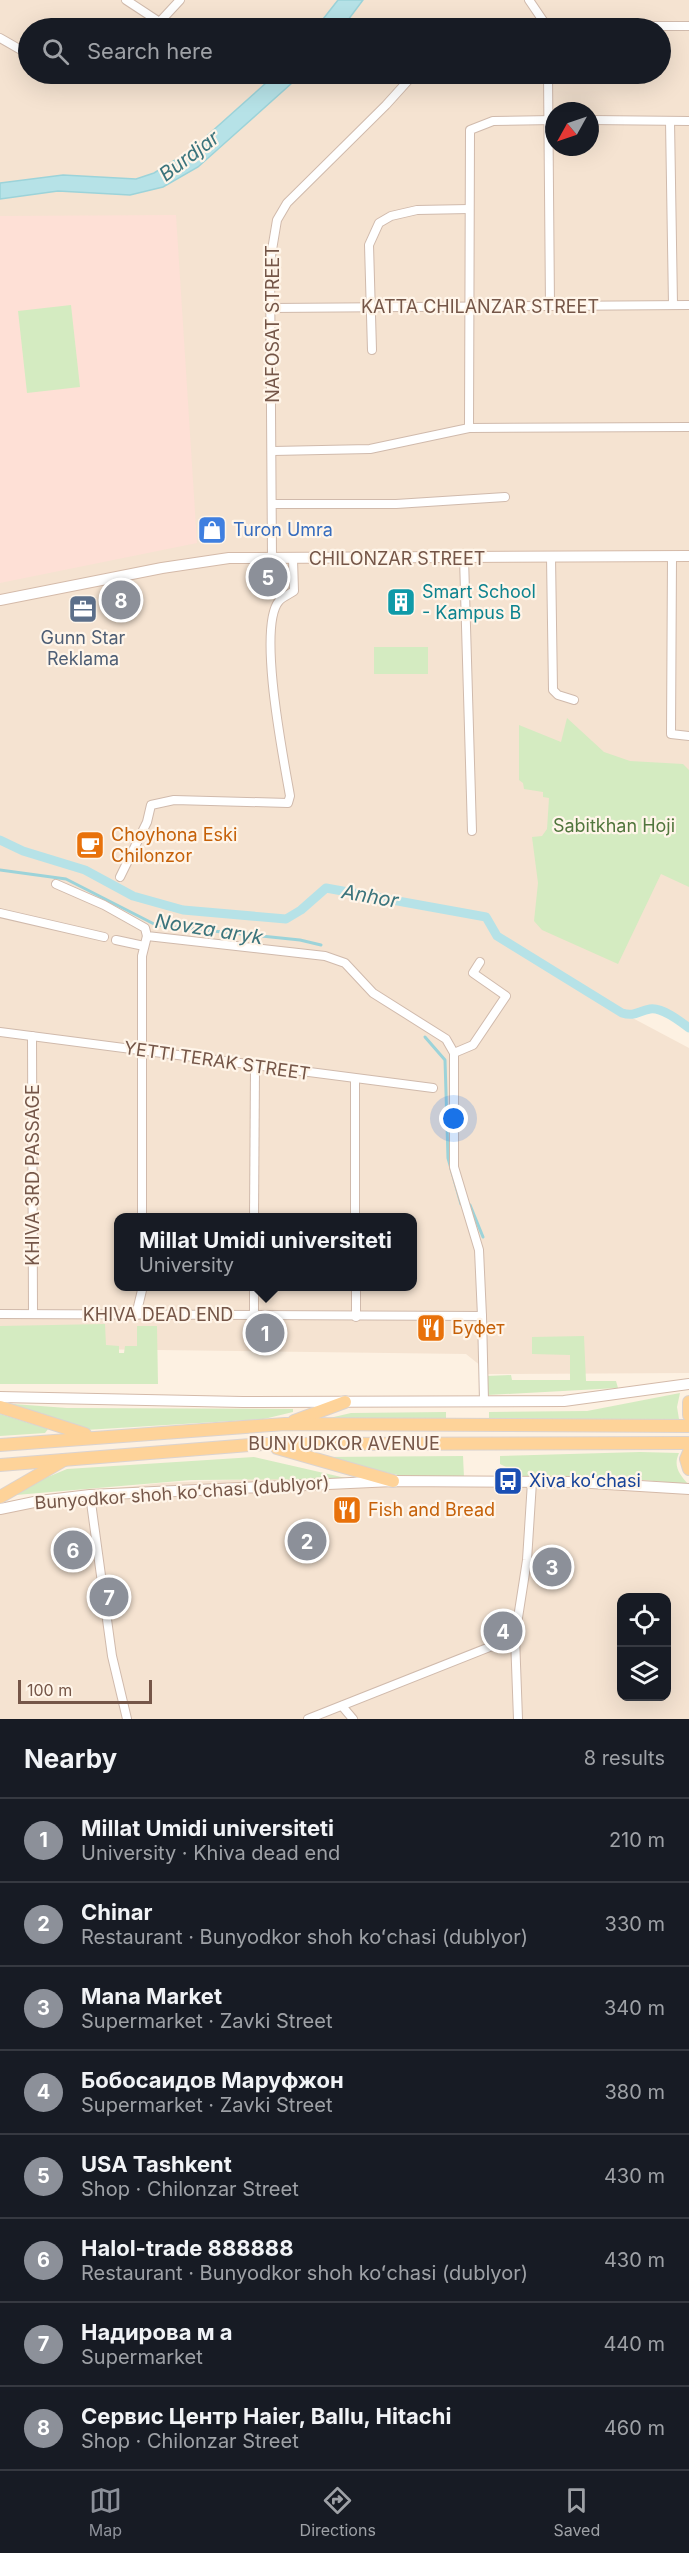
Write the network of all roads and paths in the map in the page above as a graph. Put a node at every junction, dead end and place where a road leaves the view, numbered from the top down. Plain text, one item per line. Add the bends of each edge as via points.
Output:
1 (126, 0) edge
2 (180, 0) edge
3 (529, 0) edge
4 (147, 18) edge
5 (164, 18) edge
6 (542, 18) edge
7 (671, 26) edge
8 (689, 26) edge
9 (0, 38) edge
10 (18, 48) edge
11 (405, 84) edge
12 (549, 84) edge
13 (550, 102) edge
14 (545, 120) edge
15 (599, 120) edge
16 (670, 121) junction
17 (689, 121) edge
18 (551, 156) edge
19 (469, 209) junction
20 (673, 305) junction
21 (689, 305) edge
22 (550, 306) junction
23 (371, 307) junction
24 (469, 307) junction
25 (271, 308) junction
26 (372, 350) dead end
27 (689, 427) edge
28 (469, 428) junction
29 (273, 450) junction
30 (505, 497) dead end
31 (273, 504) junction
32 (672, 556) junction
33 (689, 556) edge
34 (551, 557) junction
35 (272, 558) junction
36 (464, 558) junction
37 (293, 559) junction
38 (0, 600) edge
39 (574, 700) dead end
40 (689, 736) edge
41 (471, 831) dead end
42 (120, 877) dead end
43 (56, 884) dead end
44 (0, 908) edge
45 (0, 914) edge
46 (12, 915) junction
47 (147, 936) junction
48 (104, 937) dead end
49 (117, 940) dead end
50 (144, 946) junction
51 (480, 962) dead end
52 (0, 1032) edge
53 (32, 1036) junction
54 (141, 1051) junction
55 (454, 1053) junction
56 (255, 1067) junction
57 (355, 1079) junction
58 (433, 1088) dead end
59 (142, 1213) edge
60 (254, 1213) edge
61 (356, 1213) edge
62 (141, 1291) edge
63 (254, 1291) edge
64 (356, 1291) edge
65 (0, 1314) edge
66 (33, 1314) junction
67 (136, 1315) junction
68 (254, 1315) junction
69 (482, 1316) junction
70 (356, 1317) junction
71 (689, 1384) edge
72 (0, 1396) edge
73 (484, 1401) junction
74 (345, 1402) junction
75 (689, 1402) edge
76 (0, 1407) edge
77 (689, 1415) edge
78 (285, 1424) junction
79 (689, 1426) edge
80 (92, 1437) junction
81 (689, 1443) edge
82 (262, 1444) junction
83 (0, 1445) edge
84 (689, 1452) edge
85 (67, 1458) junction
86 (0, 1465) edge
87 (689, 1469) edge
88 (393, 1481) junction
89 (532, 1482) junction
90 (689, 1489) edge
91 (90, 1495) junction
92 (0, 1497) edge
93 (0, 1509) edge
94 (515, 1637) junction
95 (342, 1706) junction
96 (127, 1719) edge
97 (308, 1719) edge
98 (353, 1719) edge
99 (518, 1719) edge

1 - 4 street
2 - 5 street
3 - 6 street
7 - 8 street
9 - 10 street
11 - 25 street, NAFOSAT STREET via 287,203 271,243
12 - 13 street
14 - 19 street via 493,121 470,130
15 - 16 street
16 - 17 street
16 - 20 street
18 - 22 street
19 - 23 street via 417,210 380,223 369,245
19 - 24 street
20 - 21 street, KATTA CHILANZAR STREET
20 - 22 street, KATTA CHILANZAR STREET
22 - 24 street, KATTA CHILANZAR STREET
23 - 24 street, KATTA CHILANZAR STREET
23 - 25 street, KATTA CHILANZAR STREET
23 - 26 street
24 - 28 street
25 - 29 street, NAFOSAT STREET
27 - 28 street
28 - 29 street via 370,449
29 - 31 street, NAFOSAT STREET
30 - 31 street via 396,504
31 - 35 street, NAFOSAT STREET
32 - 33 street, CHILONZAR STREET
32 - 34 street, CHILONZAR STREET
32 - 40 street via 671,734
34 - 36 street, CHILONZAR STREET
34 - 39 street via 553,690
35 - 37 street, CHILONZAR STREET
35 - 38 street, CHILONZAR STREET via 229,558 168,567
36 - 37 street, CHILONZAR STREET
36 - 41 street
37 - 42 street via 294,591 279,601 272,616 273,687 288,803 174,800 151,805 147,822
43 - 47 street via 105,903 145,927
44 - 46 street
45 - 46 street
46 - 48 street
47 - 50 street
47 - 55 street via 339,960 373,993 446,1039
49 - 50 street
50 - 54 street
51 - 55 street via 473,974 506,996 473,1046
52 - 53 street, YETTI TERAK STREET
53 - 54 street, YETTI TERAK STREET
53 - 66 street, KHIVA 3RD PASSAGE
54 - 56 street, YETTI TERAK STREET
54 - 59 street
55 - 69 street via 453,1153 479,1250
56 - 57 street, YETTI TERAK STREET
56 - 60 street
57 - 58 street, YETTI TERAK STREET
57 - 61 street
62 - 67 street
63 - 68 street
64 - 70 street
65 - 66 street, KHIVA DEAD END
66 - 67 street, KHIVA DEAD END
67 - 68 street, KHIVA DEAD END
68 - 70 street, KHIVA DEAD END
69 - 70 street, KHIVA DEAD END
69 - 73 street
71 - 73 street via 580,1400
72 - 74 street
73 - 74 street
74 - 78 main road
75 - 77 main road
76 - 80 main road
78 - 79 main road, BUNYUDKOR AVENUE
78 - 80 main road, BUNYUDKOR AVENUE
80 - 83 main road, BUNYUDKOR AVENUE
81 - 82 main road, BUNYUDKOR AVENUE
82 - 85 main road, BUNYUDKOR AVENUE
82 - 88 main road
84 - 87 main road
85 - 86 main road, BUNYUDKOR AVENUE
85 - 92 main road
88 - 89 street, Bunyodkor shoh koʻchasi (dublyor)
88 - 91 street, Bunyodkor shoh koʻchasi (dublyor)
89 - 90 street, Bunyodkor shoh koʻchasi (dublyor)
89 - 94 street via 527,1560
91 - 93 street, Bunyodkor shoh koʻchasi (dublyor)
91 - 96 street via 112,1656
94 - 95 street
94 - 99 street
95 - 97 street
95 - 98 street

